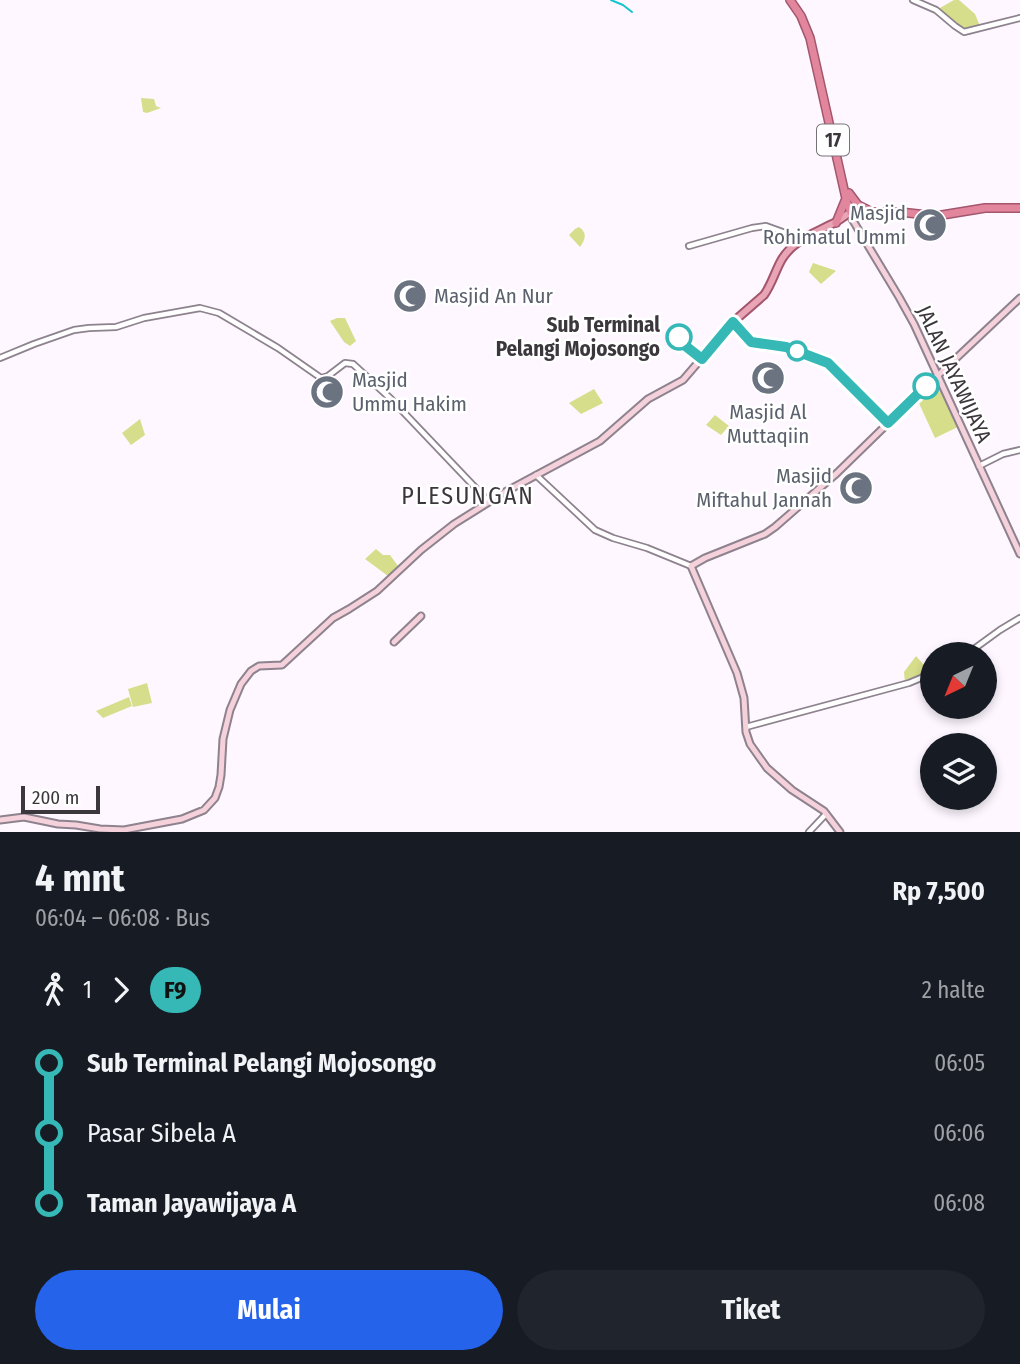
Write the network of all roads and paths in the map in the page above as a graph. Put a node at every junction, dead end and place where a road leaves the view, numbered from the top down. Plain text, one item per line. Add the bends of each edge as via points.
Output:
1 (793, 0) edge
2 (913, 0) edge
3 (1020, 18) edge
4 (847, 196) junction
5 (1020, 208) edge
6 (872, 211) junction
7 (851, 212) junction
8 (836, 223) junction
9 (802, 239) junction
10 (690, 246) dead end
11 (1020, 298) edge
12 (733, 322) junction
13 (0, 358) edge
14 (937, 375) junction
15 (888, 423) junction
16 (1020, 450) edge
17 (979, 466) junction
18 (536, 475) junction
19 (489, 502) junction
20 (1020, 554) edge
21 (691, 566) junction
22 (421, 615) dead end
23 (1020, 618) edge
24 (394, 642) dead end
25 (984, 642) edge
26 (920, 678) edge
27 (746, 727) junction
28 (826, 814) junction
29 (0, 820) edge
30 (142, 829) edge
31 (810, 832) edge
32 (840, 832) edge

1 - 4 highway, 17 via 811,27
2 - 3 street via 936,10 964,32
4 - 6 highway
4 - 7 highway, 17
4 - 8 highway
5 - 6 highway via 936,216
6 - 7 highway
7 - 8 main road
7 - 14 main road, JALAN JAYAWIJAYA via 907,310
8 - 9 main road
9 - 10 street via 766,226
9 - 12 main road via 784,256 764,295
11 - 14 main road
12 - 15 street via 751,342 786,347 828,363
12 - 18 main road via 683,380 648,399 600,441
13 - 19 street via 74,330 116,327 188,309 208,309 321,377 345,363 353,364
14 - 15 main road
14 - 17 main road, JALAN JAYAWIJAYA
15 - 21 main road via 768,533
16 - 17 street
17 - 20 main road, JALAN JAYAWIJAYA
18 - 19 main road
18 - 21 street via 595,530
19 - 30 main road via 421,550 382,587 333,618 279,666 250,671 226,726 215,798 194,815
21 - 27 main road via 737,673
22 - 24 main road
23 - 25 street
26 - 27 street
27 - 28 main road via 750,744 767,768
28 - 31 street
28 - 32 main road
29 - 30 main road via 24,817 115,830

